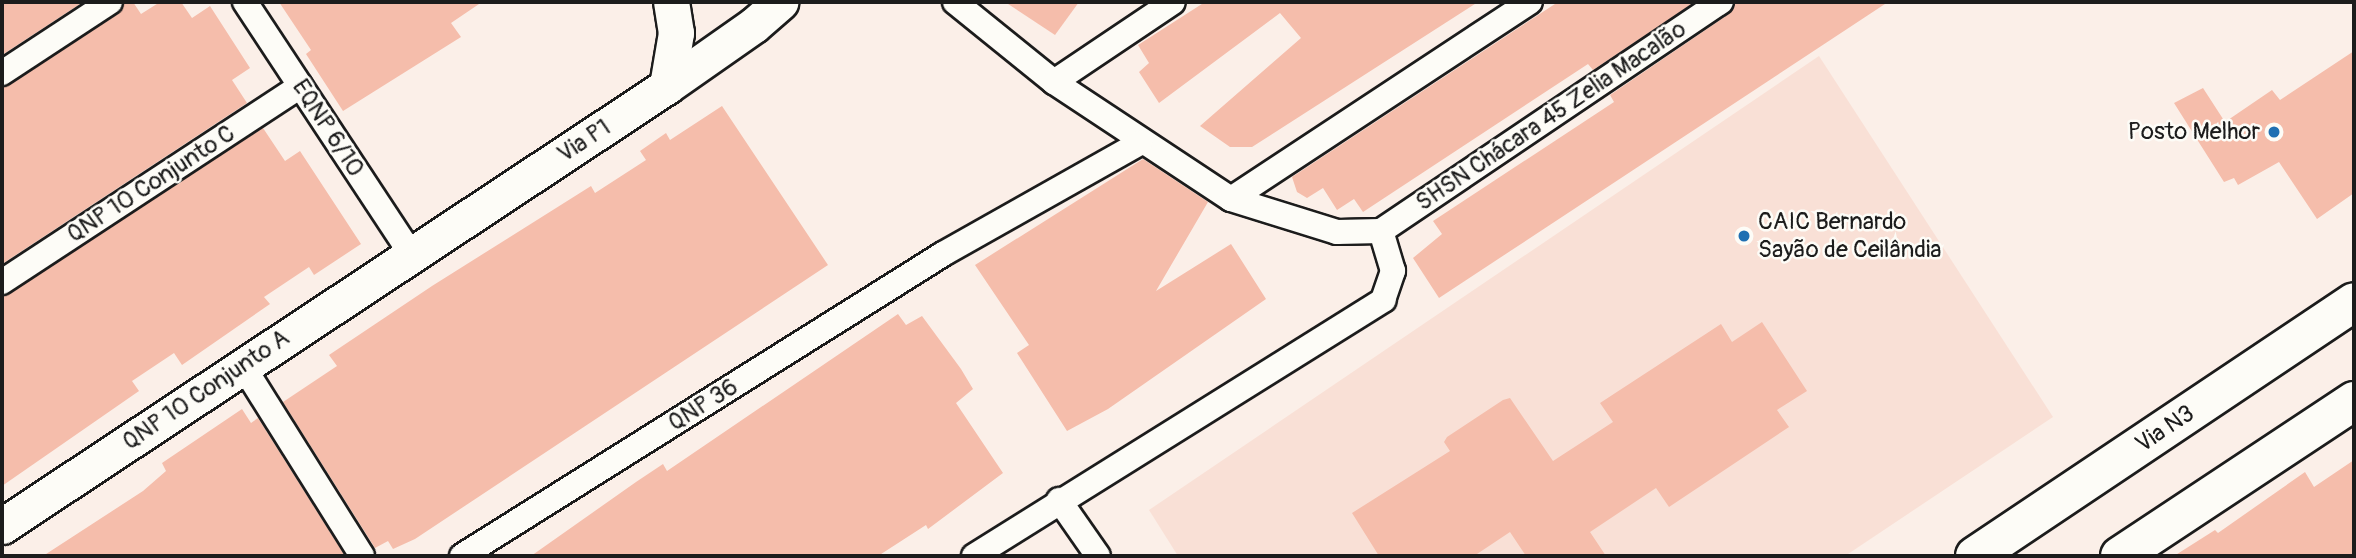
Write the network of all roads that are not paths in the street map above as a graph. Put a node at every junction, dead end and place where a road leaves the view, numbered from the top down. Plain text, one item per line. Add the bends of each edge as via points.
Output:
1 (110, 2) edge
2 (245, 2) edge
3 (671, 2) edge
4 (780, 2) edge
5 (955, 2) edge
6 (1173, 2) edge
7 (1530, 2) edge
8 (1721, 2) edge
9 (2, 73) edge
10 (1054, 82) junction
11 (300, 86) junction
12 (667, 86) junction
13 (1140, 143) junction
14 (1231, 198) junction
15 (1381, 231) junction
16 (411, 254) junction
17 (2, 282) edge
18 (2354, 302) edge
19 (243, 366) junction
20 (2354, 402) edge
21 (1059, 500) junction
22 (2, 526) edge
23 (1987, 550) edge
24 (362, 556) edge
25 (462, 556) edge
26 (974, 556) edge
27 (1098, 556) edge
28 (2120, 556) edge

1 - 9 street
2 - 11 street, EQNP 6/10
3 - 12 street via 676,33
4 - 12 street, Via P1 via 754,26
5 - 10 street
6 - 10 street
7 - 14 street
8 - 15 street, SHSN Chácara 45 Zelia Macalão
10 - 13 street
11 - 16 street, EQNP 6/10
11 - 17 street, QNP 10 Conjunto C
12 - 16 street, Via P1
13 - 14 street
13 - 25 street, QNP 36 via 943,254
14 - 15 street via 1337,232
15 - 21 street via 1393,271 1383,300
16 - 19 street, QNP 10 Conjunto A
18 - 23 main road, Via N3
19 - 22 street, QNP 10 Conjunto A
19 - 24 street
20 - 28 main road
21 - 26 street
21 - 27 street

